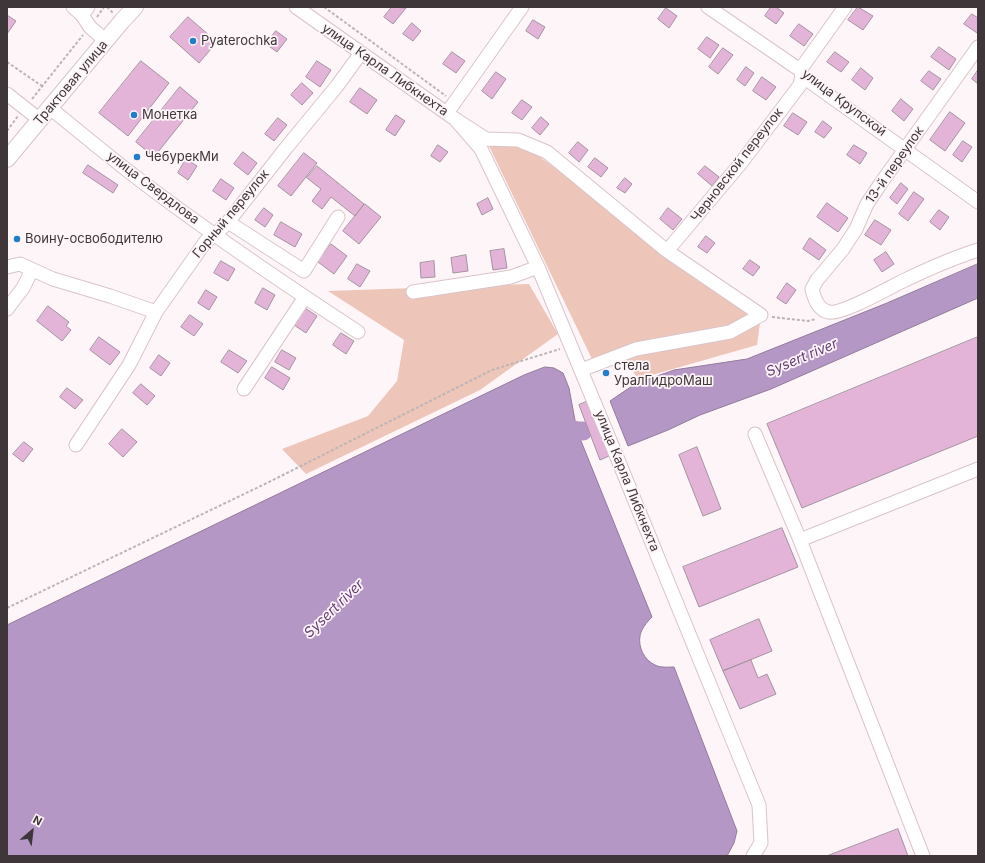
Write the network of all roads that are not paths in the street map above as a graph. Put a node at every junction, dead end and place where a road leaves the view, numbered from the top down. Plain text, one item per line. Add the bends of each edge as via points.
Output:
1 (135, 7) edge
2 (296, 7) edge
3 (522, 7) edge
4 (708, 7) edge
5 (845, 7) edge
6 (81, 10) edge
7 (106, 41) junction
8 (361, 53) junction
9 (976, 54) edge
10 (801, 73) junction
11 (7, 94) edge
12 (452, 112) junction
13 (45, 114) junction
14 (905, 149) junction
15 (9, 153) edge
16 (978, 202) edge
17 (338, 217) dead end
18 (228, 222) junction
19 (215, 235) junction
20 (978, 250) edge
21 (667, 251) junction
22 (7, 267) edge
23 (538, 267) junction
24 (32, 270) junction
25 (413, 292) dead end
26 (305, 297) junction
27 (7, 309) edge
28 (156, 312) junction
29 (358, 332) dead end
30 (581, 370) junction
31 (244, 389) dead end
32 (755, 434) dead end
33 (76, 446) dead end
34 (978, 469) edge
35 (800, 540) junction
36 (754, 856) edge
37 (923, 856) edge

1 - 7 main road, Трактовая улица
2 - 8 street, улица Карла Либкнехта
3 - 12 street
4 - 10 street, улица Крупской
5 - 10 street, Черновской переулок
6 - 7 street via 90,27
7 - 13 main road, Трактовая улица
8 - 12 street, улица Карла Либкнехта
8 - 18 street, Горный переулок via 338,86
9 - 14 street, 13-й переулок
10 - 14 street, улица Крупской
10 - 21 street, Черновской переулок via 800,85 741,163
11 - 13 street, улица Свердлова via 25,107
12 - 21 street, улица Карла Либкнехта via 486,139 518,140 546,152
12 - 23 street, улица Карла Либкнехта via 481,149
13 - 15 main road, Трактовая улица
13 - 19 street, улица Свердлова
14 - 16 street, улица Крупской
14 - 20 street, 13-й переулок via 867,204 856,229 817,280 812,289 814,298 822,309 835,312
17 - 18 street via 304,271
18 - 19 street, Горный переулок
19 - 26 street, улица Свердлова
19 - 28 street, Горный переулок via 206,241
21 - 30 street, улица Карла Либкнехта via 761,315 730,332 636,349
22 - 24 street via 20,264
23 - 25 street via 511,277
23 - 30 street, улица Карла Либкнехта
24 - 27 street via 23,288
24 - 28 street
26 - 29 street, улица Свердлова
26 - 31 street
28 - 33 street, Горный переулок via 129,365
30 - 36 street, улица Карла Либкнехта via 760,805 760,843
32 - 35 street
34 - 35 street
35 - 37 street

